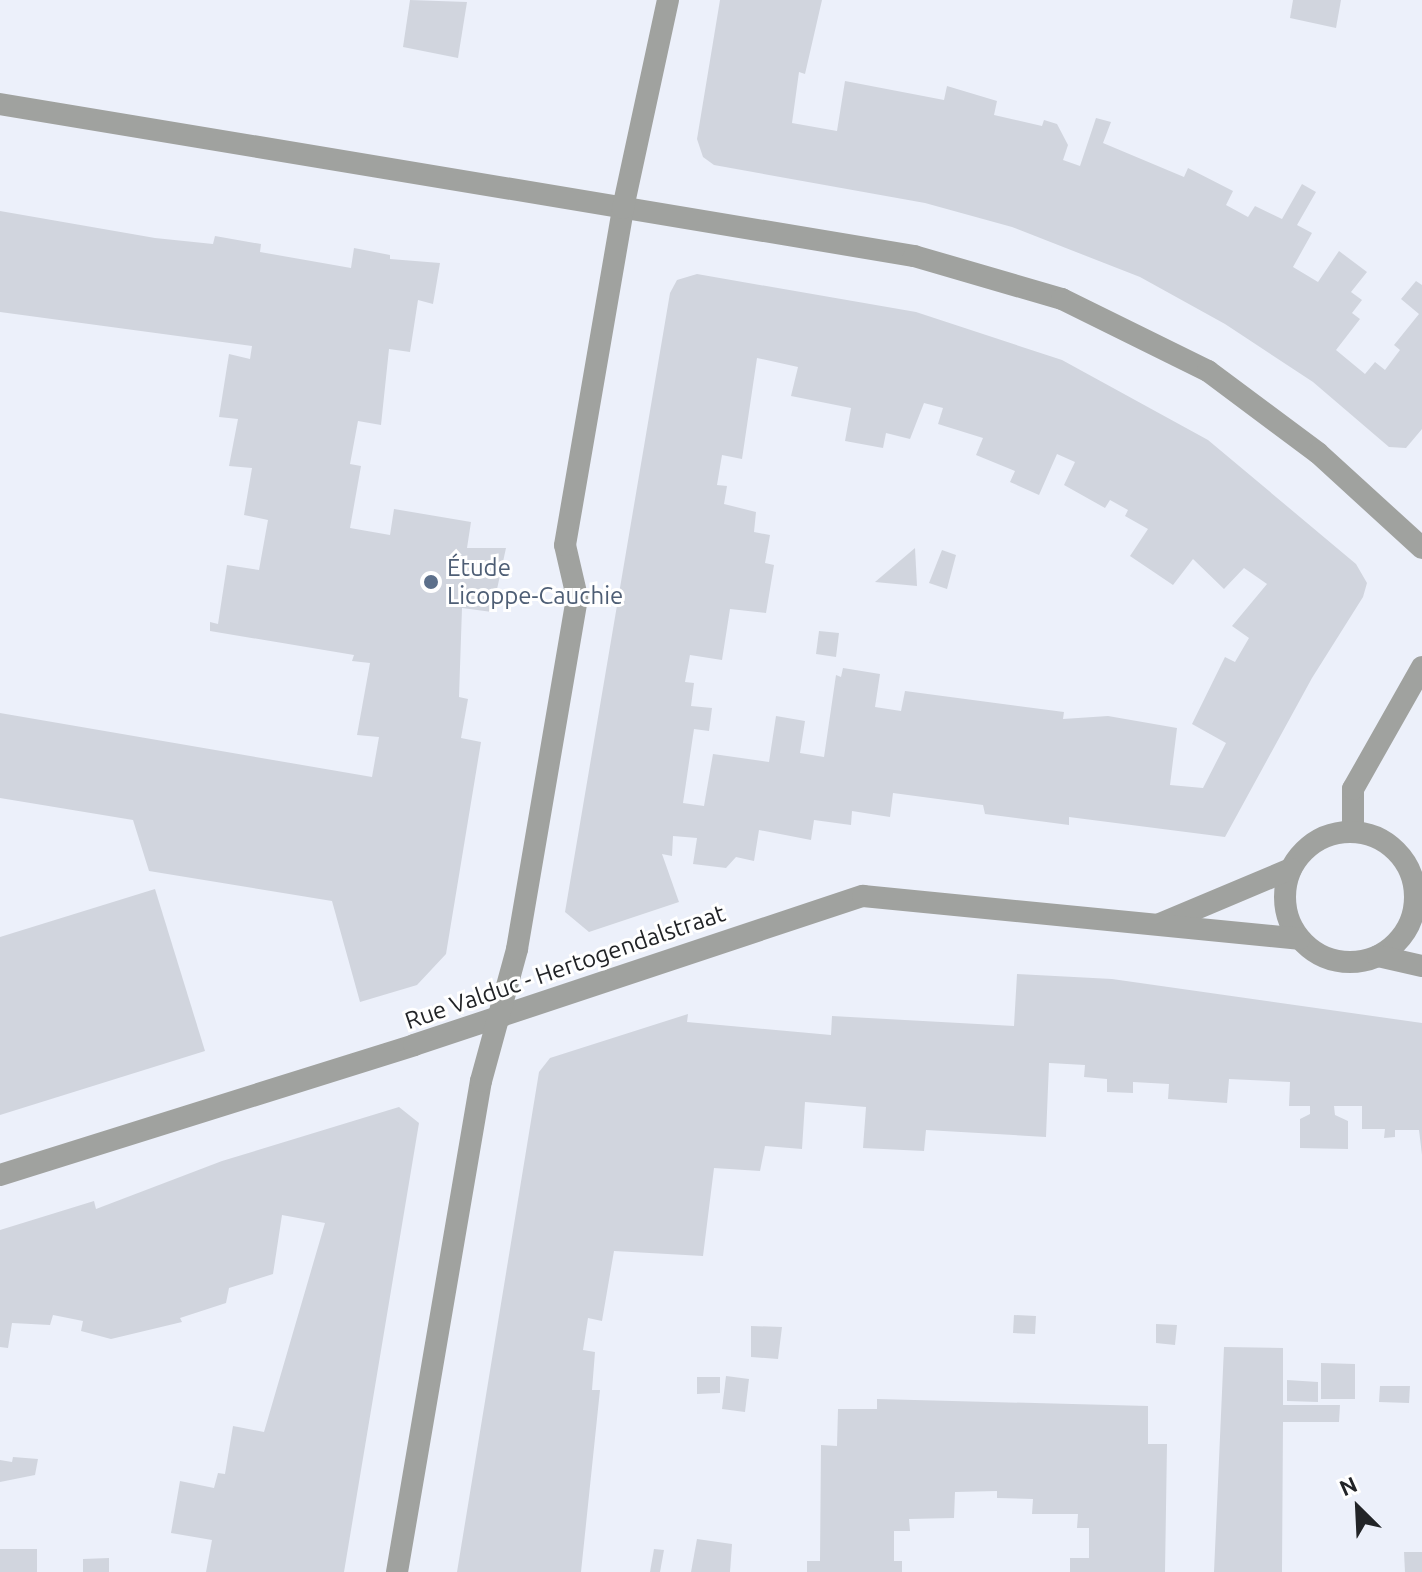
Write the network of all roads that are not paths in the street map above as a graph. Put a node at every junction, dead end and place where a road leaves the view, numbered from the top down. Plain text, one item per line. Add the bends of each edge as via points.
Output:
1 (668, 0) edge
2 (0, 104) edge
3 (623, 208) junction
4 (1422, 548) edge
5 (1422, 667) edge
6 (1353, 831) junction
7 (1291, 869) junction
8 (1419, 898) edge
9 (1159, 924) junction
10 (1299, 939) junction
11 (1378, 956) junction
12 (1422, 966) edge
13 (497, 1015) junction
14 (0, 1175) edge
15 (397, 1572) edge

1 - 3 street
2 - 3 street
3 - 4 street via 914,256 1062,299 1208,371 1318,453
3 - 13 street via 565,545 577,597 517,949
5 - 6 street via 1353,789
6 - 7 street, Rue Valduc - Hertogendalstraat via 1314,842
6 - 8 street via 1396,850
7 - 9 street, Rue Valduc - Hertogendalstraat
7 - 10 street via 1285,905
8 - 11 street via 1404,930
9 - 10 street, Rue Valduc - Hertogendalstraat
9 - 13 street, Rue Valduc - Hertogendalstraat via 863,896
10 - 11 street, Rue Valduc - Hertogendalstraat via 1336,961
11 - 12 street, Rue Valduc - Hertogendalstraat
13 - 14 street, Rue Valduc - Hertogendalstraat
13 - 15 street

